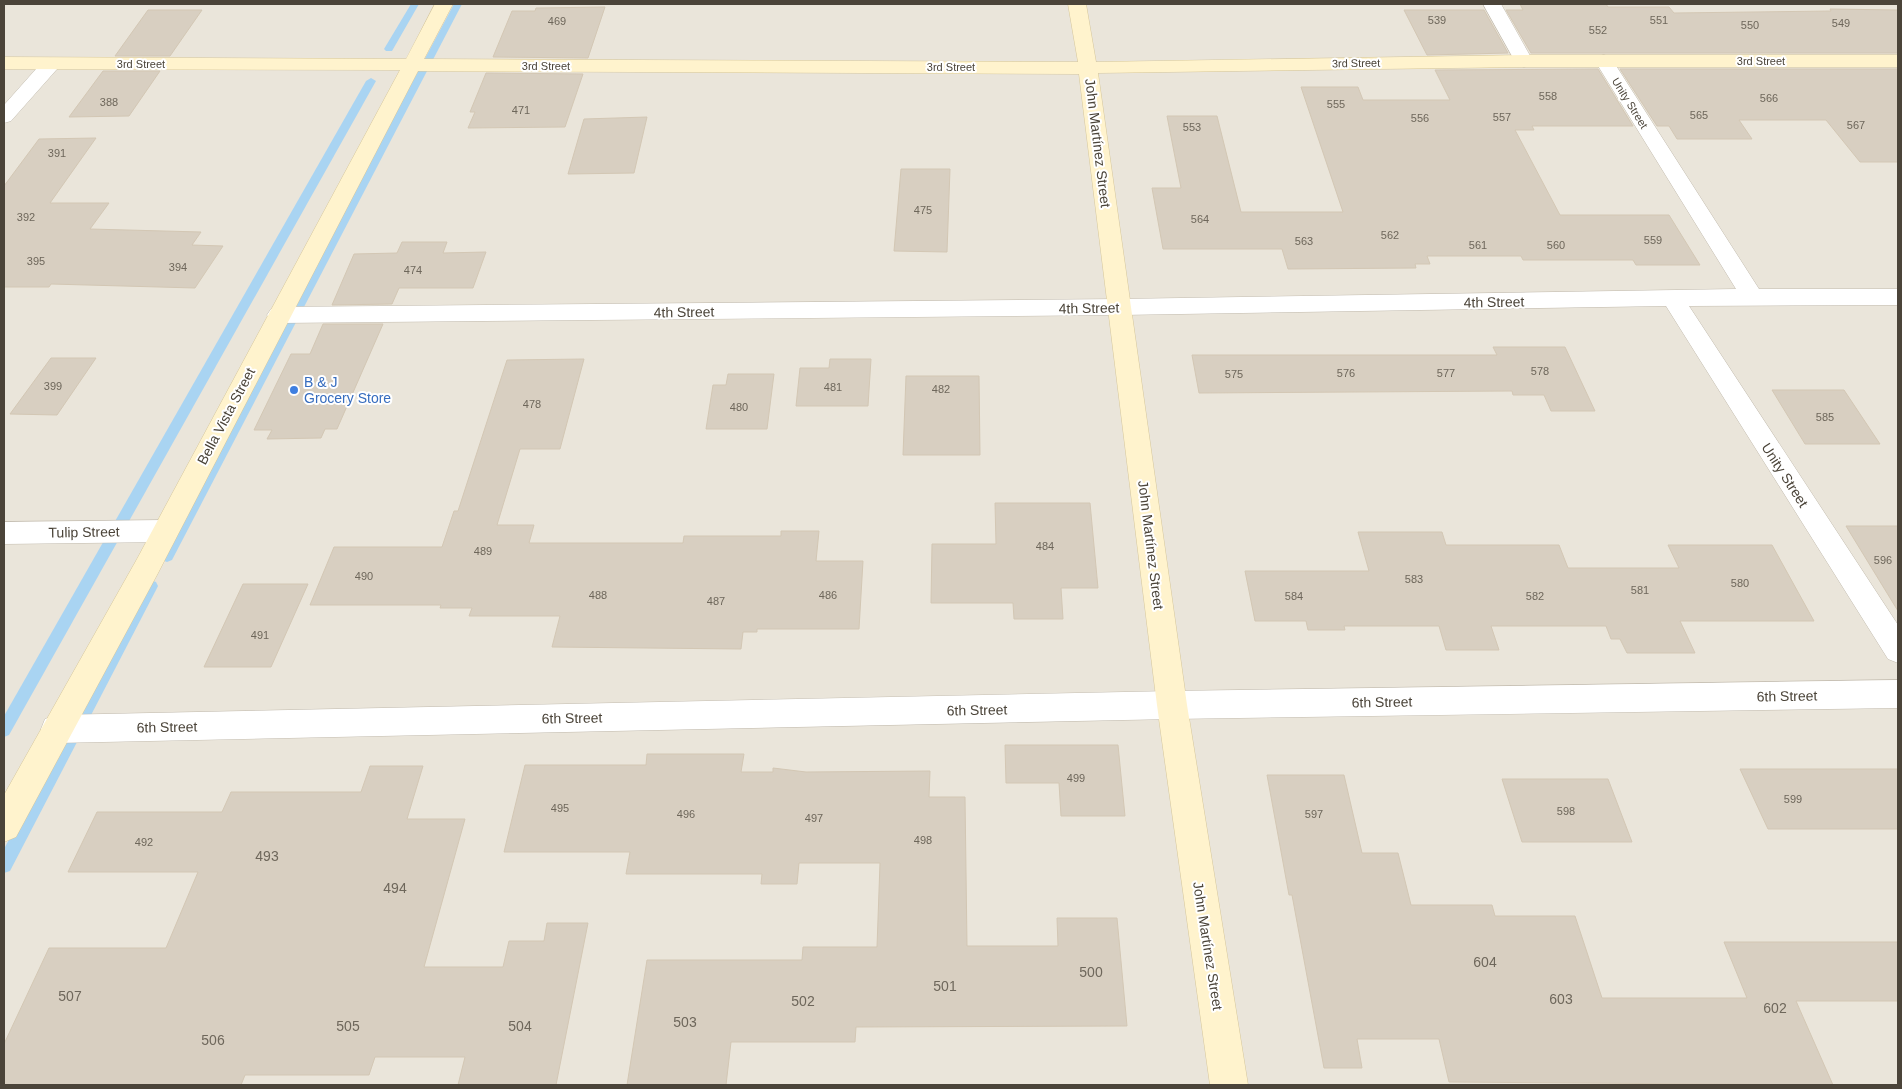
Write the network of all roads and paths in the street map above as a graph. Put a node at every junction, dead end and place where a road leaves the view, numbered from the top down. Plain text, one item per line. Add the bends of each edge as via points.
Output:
1 (444, 4) edge
2 (1077, 4) edge
3 (1492, 4) edge
4 (1524, 61) junction
5 (1604, 61) junction
6 (1898, 61) edge
7 (4, 63) edge
8 (51, 64) junction
9 (412, 65) junction
10 (1088, 68) junction
11 (4, 117) edge
12 (1752, 297) junction
13 (1898, 297) edge
14 (1673, 299) junction
15 (1120, 307) junction
16 (279, 316) junction
17 (165, 531) junction
18 (4, 533) edge
19 (1898, 650) edge
20 (1898, 694) edge
21 (1172, 705) junction
22 (56, 729) junction
23 (4, 826) edge
24 (1228, 1085) edge

1 - 9 street, Bella Vista Street
2 - 10 street, John Martínez Street
3 - 4 street
4 - 5 street, 3rd Street
4 - 10 street, 3rd Street
5 - 6 street, 3rd Street
5 - 12 street, Unity Street
7 - 8 street, 3rd Street
8 - 9 street, 3rd Street
8 - 11 street
9 - 10 street, 3rd Street
9 - 16 street, Bella Vista Street
10 - 15 street, John Martínez Street
12 - 13 street, 4th Street
12 - 14 street, 4th Street
14 - 15 street, 4th Street
14 - 19 street, Unity Street
15 - 16 street, 4th Street
15 - 21 street, John Martínez Street
16 - 17 street, Bella Vista Street
17 - 18 street, Tulip Street
17 - 22 street, Bella Vista Street
20 - 21 street, 6th Street
21 - 22 street, 6th Street
21 - 24 street, John Martínez Street
22 - 23 street, Bella Vista Street

